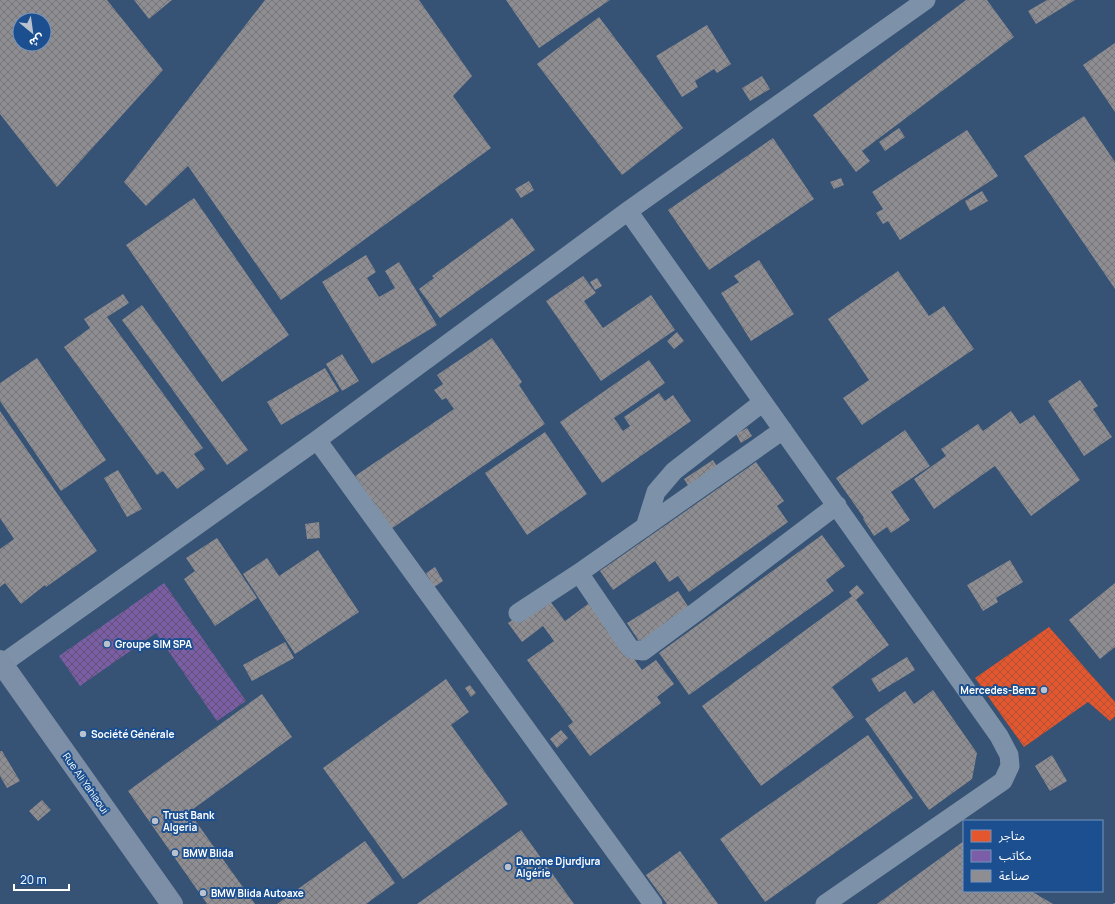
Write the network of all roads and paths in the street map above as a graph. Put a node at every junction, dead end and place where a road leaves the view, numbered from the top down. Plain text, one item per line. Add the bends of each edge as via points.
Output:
1 (926, 0) edge
2 (628, 212) junction
3 (763, 402) junction
4 (783, 430) junction
5 (316, 440) junction
6 (836, 506) junction
7 (645, 527) junction
8 (580, 573) junction
9 (518, 613) dead end
10 (1, 662) edge
11 (172, 904) edge
12 (653, 904) edge
13 (825, 904) edge

1 - 2 street
2 - 3 street
2 - 5 street
3 - 4 street
3 - 7 street via 674,471 656,492
4 - 6 street
4 - 7 street
5 - 10 street
5 - 12 street
6 - 8 street via 643,651 630,648
6 - 13 street via 999,736 1009,755 1010,766 1003,781
7 - 8 street
8 - 9 street
10 - 11 main road, Rue Ali Yahiaoui

